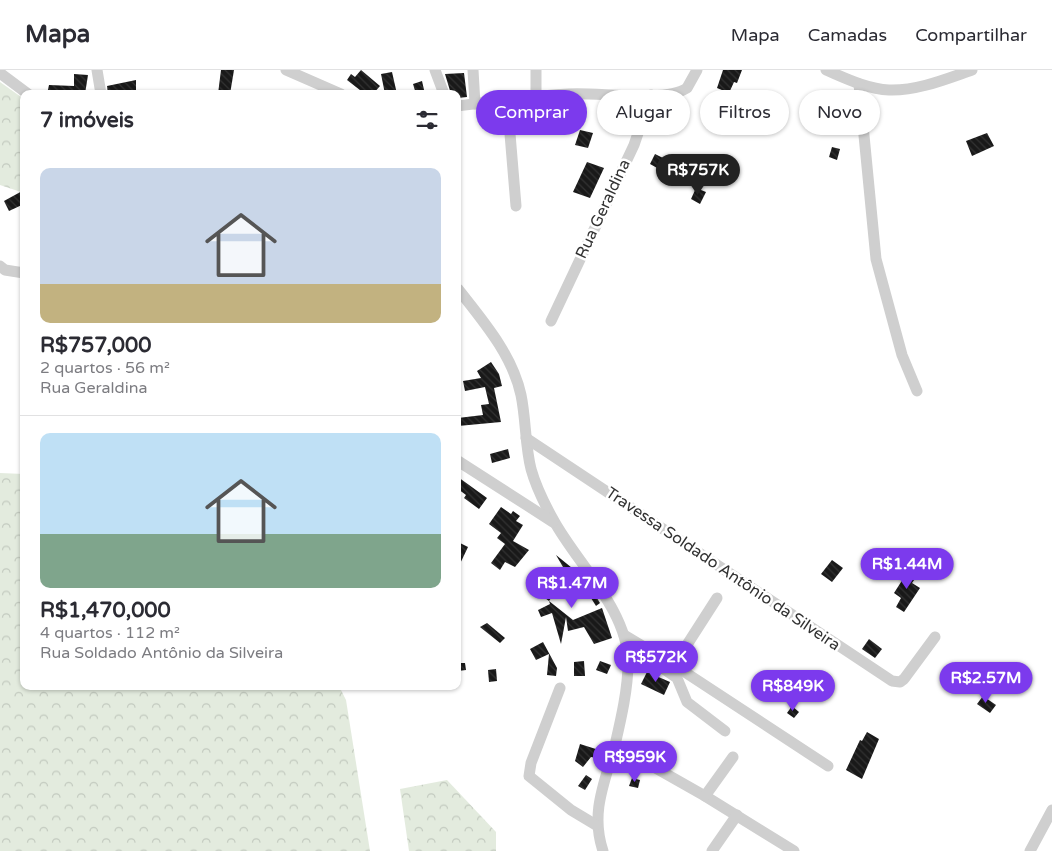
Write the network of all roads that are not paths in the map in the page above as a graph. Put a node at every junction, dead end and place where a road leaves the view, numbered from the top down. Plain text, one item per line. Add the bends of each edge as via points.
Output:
1 (97, 70) edge
2 (286, 70) edge
3 (435, 70) edge
4 (473, 70) edge
5 (536, 70) edge
6 (697, 70) edge
7 (826, 70) edge
8 (972, 70) edge
9 (0, 73) edge
10 (859, 84) junction
11 (23, 90) edge
12 (100, 90) edge
13 (331, 90) edge
14 (442, 90) edge
15 (536, 90) edge
16 (684, 90) edge
17 (475, 104) joint
18 (461, 106) edge
19 (510, 135) edge
20 (638, 135) edge
21 (516, 206) dead end
22 (0, 266) edge
23 (20, 272) edge
24 (461, 292) edge
25 (551, 321) dead end
26 (917, 391) dead end
27 (526, 438) junction
28 (461, 463) edge
29 (555, 522) junction
30 (717, 598) dead end
31 (935, 637) dead end
32 (625, 640) junction
33 (674, 665) junction
34 (560, 688) dead end
35 (725, 732) dead end
36 (615, 745) junction
37 (733, 757) dead end
38 (828, 766) dead end
39 (705, 796) junction
40 (1052, 810) edge
41 (737, 815) junction
42 (596, 825) junction
43 (602, 851) edge
44 (712, 851) edge
45 (794, 851) edge
46 (1030, 851) edge

1 - 12 street
2 - 13 street
3 - 14 street
4 - 17 street
5 - 15 street
6 - 16 street
7 - 10 street
8 - 10 street via 925,86 888,90
9 - 11 street
10 - 26 street via 876,259 902,355
17 - 18 street
19 - 21 street
20 - 25 street, Rua Geraldina
22 - 23 street
24 - 27 street via 509,362 520,394
27 - 29 street via 531,469
27 - 31 street, Travessa Soldado Antônio da Silveira via 892,680 900,682 904,679
28 - 29 street
29 - 32 street via 613,611
30 - 33 street
32 - 33 street
32 - 35 street via 677,678 687,702
32 - 36 street via 628,662
33 - 38 street
34 - 42 street via 529,776 571,810
36 - 39 street
36 - 42 street via 599,799
37 - 39 street
39 - 41 street
40 - 46 street
41 - 44 street
41 - 45 street
42 - 43 street

